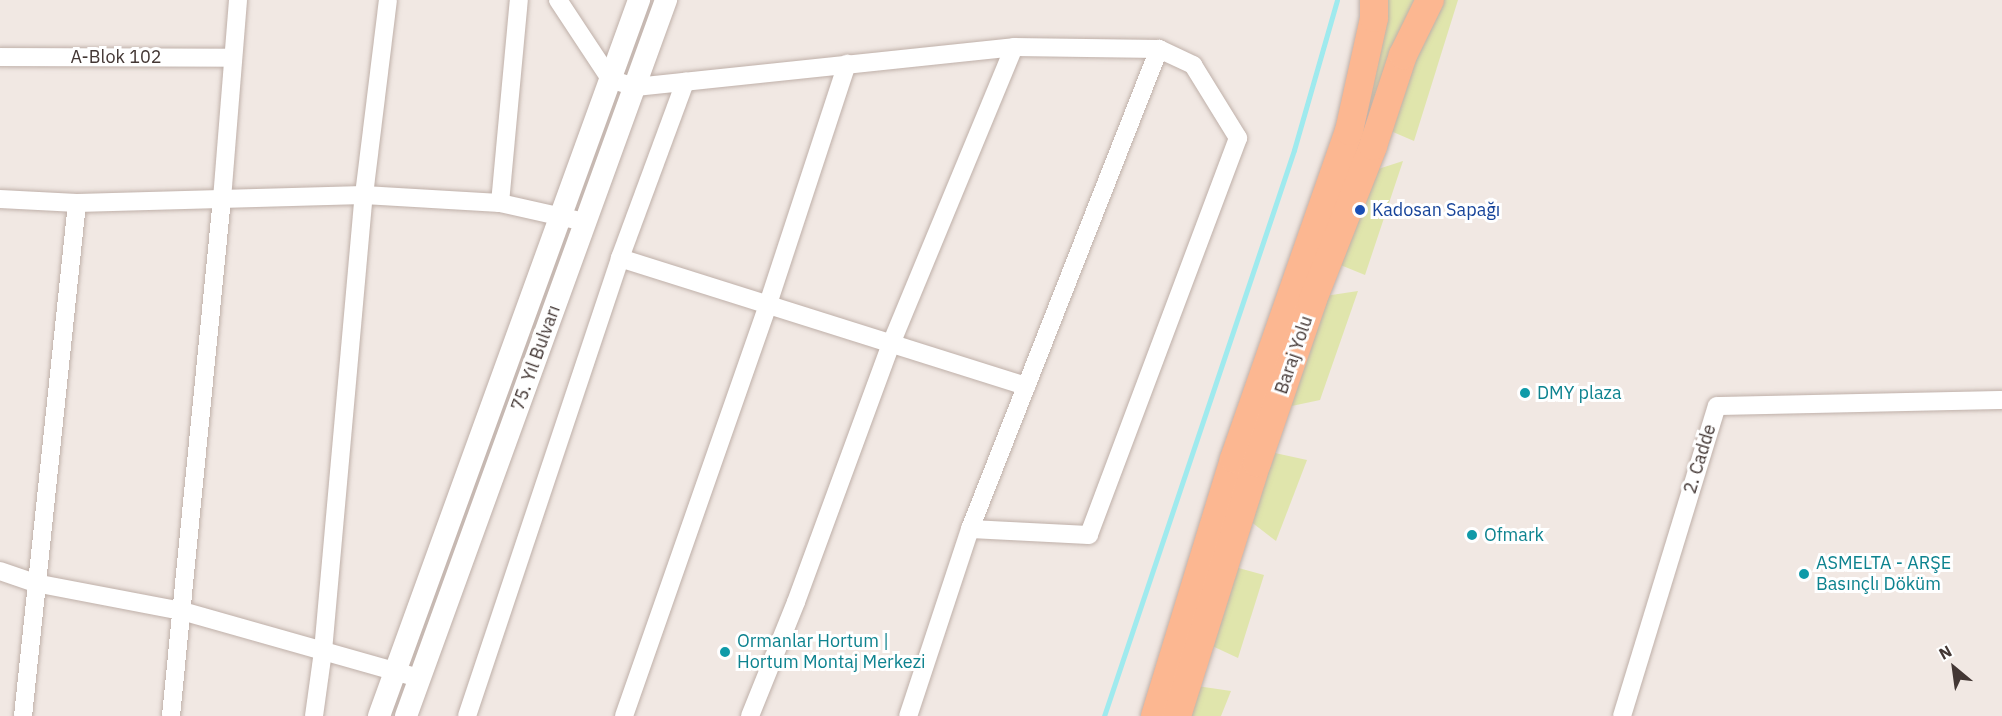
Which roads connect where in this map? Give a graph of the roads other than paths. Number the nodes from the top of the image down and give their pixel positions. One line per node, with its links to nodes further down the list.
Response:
1 (238, 0): 12 (street)
2 (387, 0): 17 (street)
3 (519, 0): 20 (street)
4 (558, 0): 14 (street)
5 (639, 0): 14 (street, 75. Yıl Bulvarı)
6 (666, 0): 16 (street, 75. Yıl Bulvarı)
7 (1430, 0): 46 (main road, Baraj Yolu)
8 (1372, 6): 45 (main road, Baraj Yolu)
9 (1014, 46): 10 (street); 13 (street); 26 (street)
10 (1159, 49): 27 (street); 29 (street)
11 (0, 57): 12 (street, A-Blok 102)
12 (232, 58): 19 (street)
13 (847, 64): 15 (street); 25 (street)
14 (610, 79): 16 (street); 22 (street, 75. Yıl Bulvarı)
15 (685, 82): 16 (street); 24 (street)
16 (635, 87): 23 (street, 75. Yıl Bulvarı)
17 (364, 195): 19 (street); 20 (street); 33 (street)
18 (0, 199): 21 (street)
19 (222, 199): 21 (street); 32 (street)
20 (500, 203): 22 (street)
21 (77, 204): 31 (street)
22 (561, 215): 23 (street); 34 (street, 75. Yıl Bulvarı)
23 (585, 222): 35 (street, 75. Yıl Bulvarı)
24 (620, 258): 25 (street); 41 (street)
25 (768, 304): 26 (street); 42 (street)
26 (891, 344): 27 (street); 43 (street)
27 (1026, 386): 29 (street)
28 (2002, 400): 47 (street, 2. Cadde)
29 (970, 529): 44 (street)
30 (0, 571): 31 (street)
31 (35, 583): 32 (street); 36 (street)
32 (182, 611): 33 (street); 37 (street)
33 (323, 651): 34 (street); 38 (street)
34 (396, 671): 35 (street); 39 (street, 75. Yıl Bulvarı)
35 (419, 678): 40 (street, 75. Yıl Bulvarı)
36 (23, 716)
37 (171, 716)
38 (314, 716)
39 (380, 716)
40 (406, 716)
41 (467, 716)
42 (624, 716)
43 (750, 716)
44 (908, 716)
45 (1155, 716)
46 (1177, 716)
47 (1622, 716)

